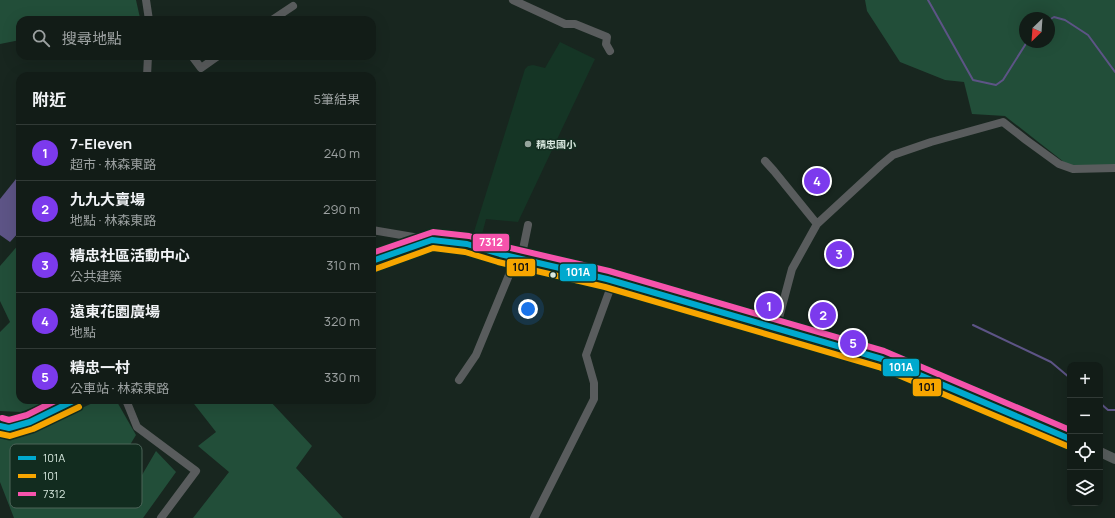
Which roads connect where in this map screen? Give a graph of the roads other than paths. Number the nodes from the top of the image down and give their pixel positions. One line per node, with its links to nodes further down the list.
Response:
1 (146, 0): 4 (street)
2 (513, 0): 6 (street)
3 (293, 6): 5 (street)
4 (148, 16)
5 (278, 16)
6 (610, 51)
7 (148, 60): 10 (street)
8 (195, 60): 9 (street)
9 (212, 60)
10 (147, 72)
11 (765, 161): 14 (street)
12 (1112, 168): 13 (street); 14 (street)
13 (1115, 176)
14 (817, 224): 21 (street)
15 (528, 225): 18 (street)
16 (376, 231): 17 (street)
17 (432, 240): 18 (main road); 19 (main road)
18 (519, 258): 20 (main road); 22 (street)
19 (376, 260)
20 (613, 281): 21 (main road); 30 (street)
21 (776, 329): 26 (main road)
22 (459, 380)
23 (67, 404): 25 (main road)
24 (128, 404): 29 (street)
25 (0, 426)
26 (1067, 438)
27 (1103, 453): 28 (main road)
28 (1115, 459)
29 (161, 518)
30 (534, 518)

